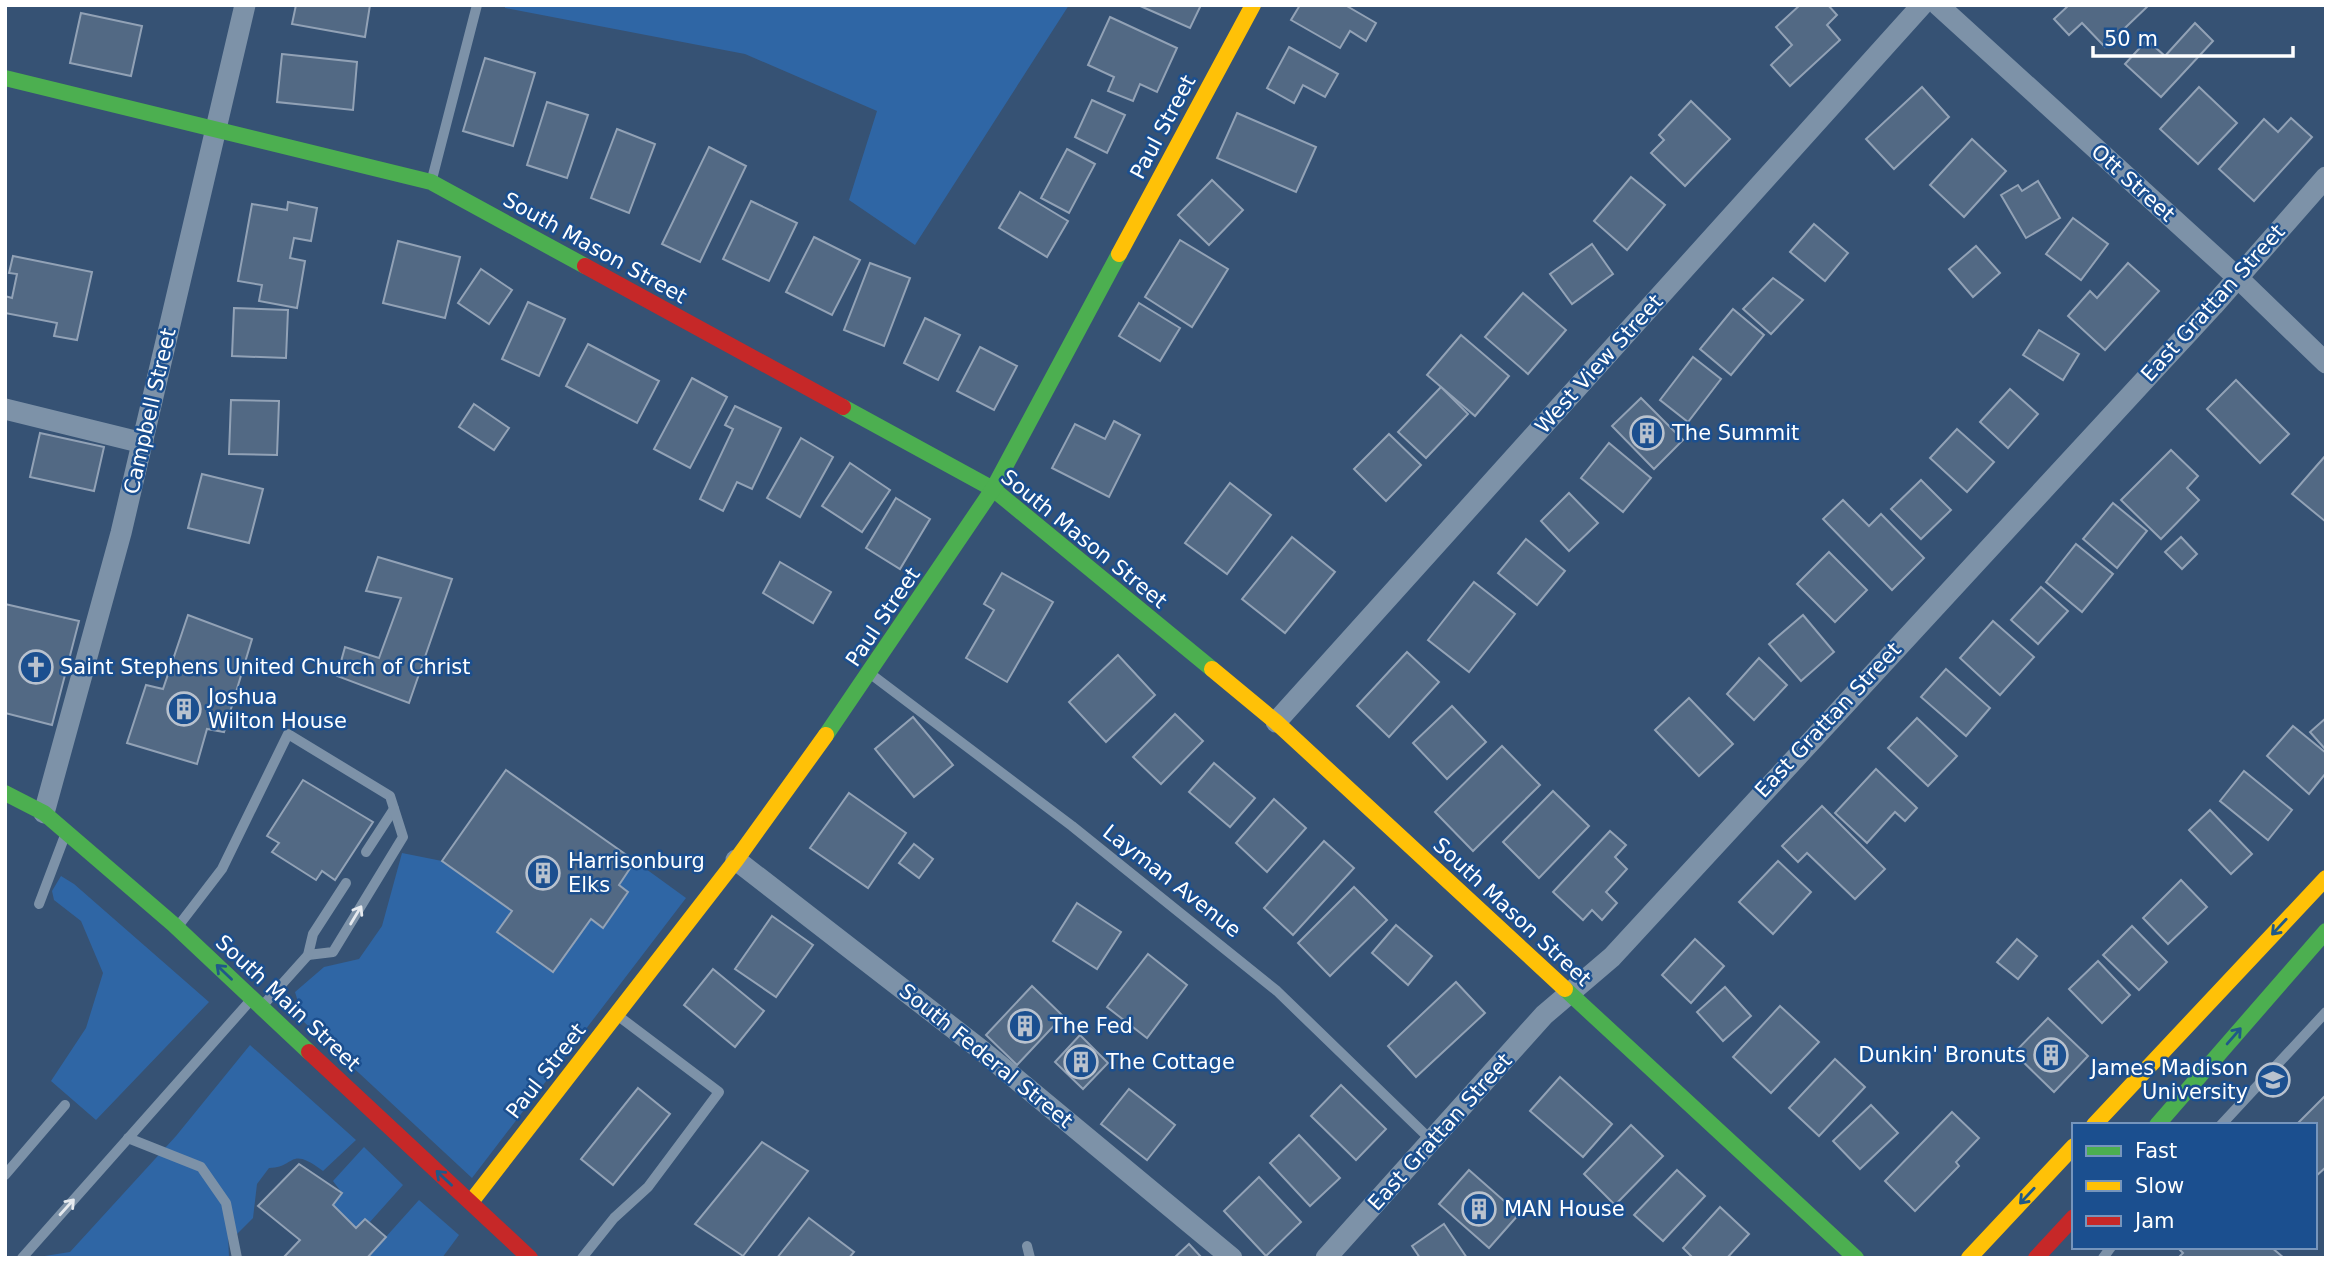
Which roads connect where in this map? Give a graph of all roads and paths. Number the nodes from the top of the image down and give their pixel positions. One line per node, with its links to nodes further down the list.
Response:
1 (244, 5): 7 (street, Campbell Street)
2 (477, 5): 9 (lane)
3 (1253, 5): 14 (main road, Paul Street)
4 (1922, 5): 16 (street, West View Street)
5 (1938, 5): 10 (street, Ott Street)
6 (5, 78): 7 (main road, South Mason Street)
7 (218, 128): 9 (main road, South Mason Street); 13 (street, Campbell Street)
8 (2326, 177): 10 (street, East Grattan Street)
9 (431, 182): 14 (main road, South Mason Street)
10 (2238, 278): 11 (street, Ott Street); 29 (street, East Grattan Street)
11 (2326, 363)
12 (5, 409): 13 (street)
13 (143, 443): 19 (street, Campbell Street)
14 (993, 489): 15 (main road, Paul Street); 16 (main road, South Mason Street)
15 (870, 674): 22 (main road, Paul Street); 38 (lane, Layman Avenue)
16 (1276, 722): 29 (main road, South Mason Street)
17 (5, 793): 19 (main road, South Main Street)
18 (394, 809): 21 (lane); 26 (lane); 28 (lane, one-way to 18)
19 (44, 813): 20 (main road, South Main Street)
20 (66, 832): 25 (lane); 26 (main road, South Main Street)
21 (366, 852)
22 (736, 860): 32 (main road, Paul Street); 47 (street, South Federal Street)
23 (2326, 878): 34 (main road, one-way to 34)
24 (346, 883): 28 (lane)
25 (38, 904)
26 (177, 928): 30 (main road, South Main Street, one-way to 26)
27 (2326, 932): 35 (main road, one-way to 27)
28 (309, 955): 30 (lane)
29 (1570, 993): 38 (street, East Grattan Street); 49 (main road, South Mason Street)
30 (257, 1003): 37 (lane); 41 (main road, South Main Street, one-way to 30)
31 (2326, 1012): 36 (lane)
32 (616, 1015): 41 (main road, Paul Street); 46 (lane)
33 (65, 1105): 40 (lane)
34 (2096, 1123)
35 (2159, 1123)
36 (2223, 1123)
37 (128, 1138): 43 (lane, one-way to 37); 44 (lane)
38 (1432, 1141): 48 (street, East Grattan Street)
39 (2072, 1148): 50 (main road, one-way to 50)
40 (5, 1175)
41 (471, 1202): 45 (main road, South Main Street)
42 (2072, 1219): 51 (main road)
43 (22, 1258)
44 (237, 1258)
45 (530, 1258)
46 (582, 1258)
47 (1231, 1258)
48 (1326, 1258)
49 (1856, 1258)
50 (1969, 1258)
51 (2036, 1258)

